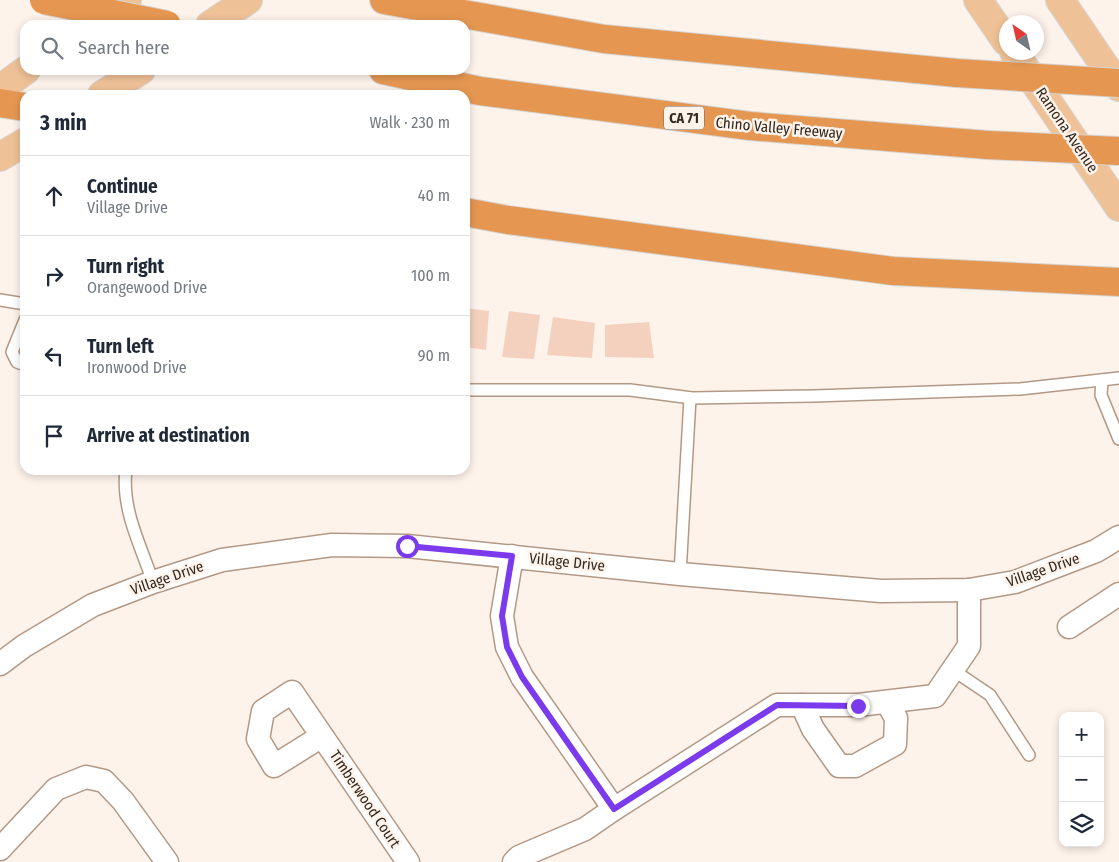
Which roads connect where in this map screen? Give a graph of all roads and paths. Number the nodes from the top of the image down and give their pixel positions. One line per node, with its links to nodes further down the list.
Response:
1 (44, 0): 8 (highway, bridge)
2 (127, 0): 7 (main road)
3 (248, 0): 9 (main road)
4 (384, 0): 15 (highway, bridge)
5 (978, 0): 10 (main road)
6 (1060, 0): 16 (main road)
7 (98, 20)
8 (142, 20)
9 (218, 20)
10 (999, 31)
11 (1019, 60): 24 (main road, Ramona Avenue)
12 (20, 74): 17 (main road)
13 (133, 75): 18 (main road)
14 (406, 75): 22 (highway, Chino Valley Freeway / CA 71, bridge)
15 (1119, 83)
16 (1119, 87)
17 (0, 88)
18 (110, 90)
19 (0, 103): 20 (highway)
20 (20, 106)
21 (20, 145): 23 (main road)
22 (1119, 151)
23 (0, 157)
24 (1119, 207)
25 (470, 213): 26 (highway)
26 (1119, 282)
27 (0, 300): 28 (lane)
28 (20, 303)
29 (20, 332): 30 (lane)
30 (20, 363)
31 (1119, 378): 32 (lane)
32 (1102, 380): 34 (lane); 35 (lane)
33 (470, 390): 34 (lane)
34 (690, 398): 39 (lane)
35 (1119, 439)
36 (126, 475): 40 (lane)
37 (1119, 537): 41 (street, Village Drive)
38 (512, 556): 39 (street, Village Drive); 40 (street, Village Drive); 50 (street)
39 (680, 574): 41 (street, Village Drive)
40 (153, 582): 44 (street, Village Drive)
41 (969, 590): 45 (street)
42 (1119, 594): 43 (street)
43 (1069, 627)
44 (0, 664)
45 (953, 670): 46 (street); 49 (lane)
46 (887, 702): 47 (street); 47 (street)
47 (802, 705): 50 (street)
48 (322, 736): 53 (street, Timberwood Court)
49 (1029, 755)
50 (614, 809): 54 (street)
51 (0, 849): 52 (street)
52 (167, 862)
53 (408, 862)
54 (514, 862)

